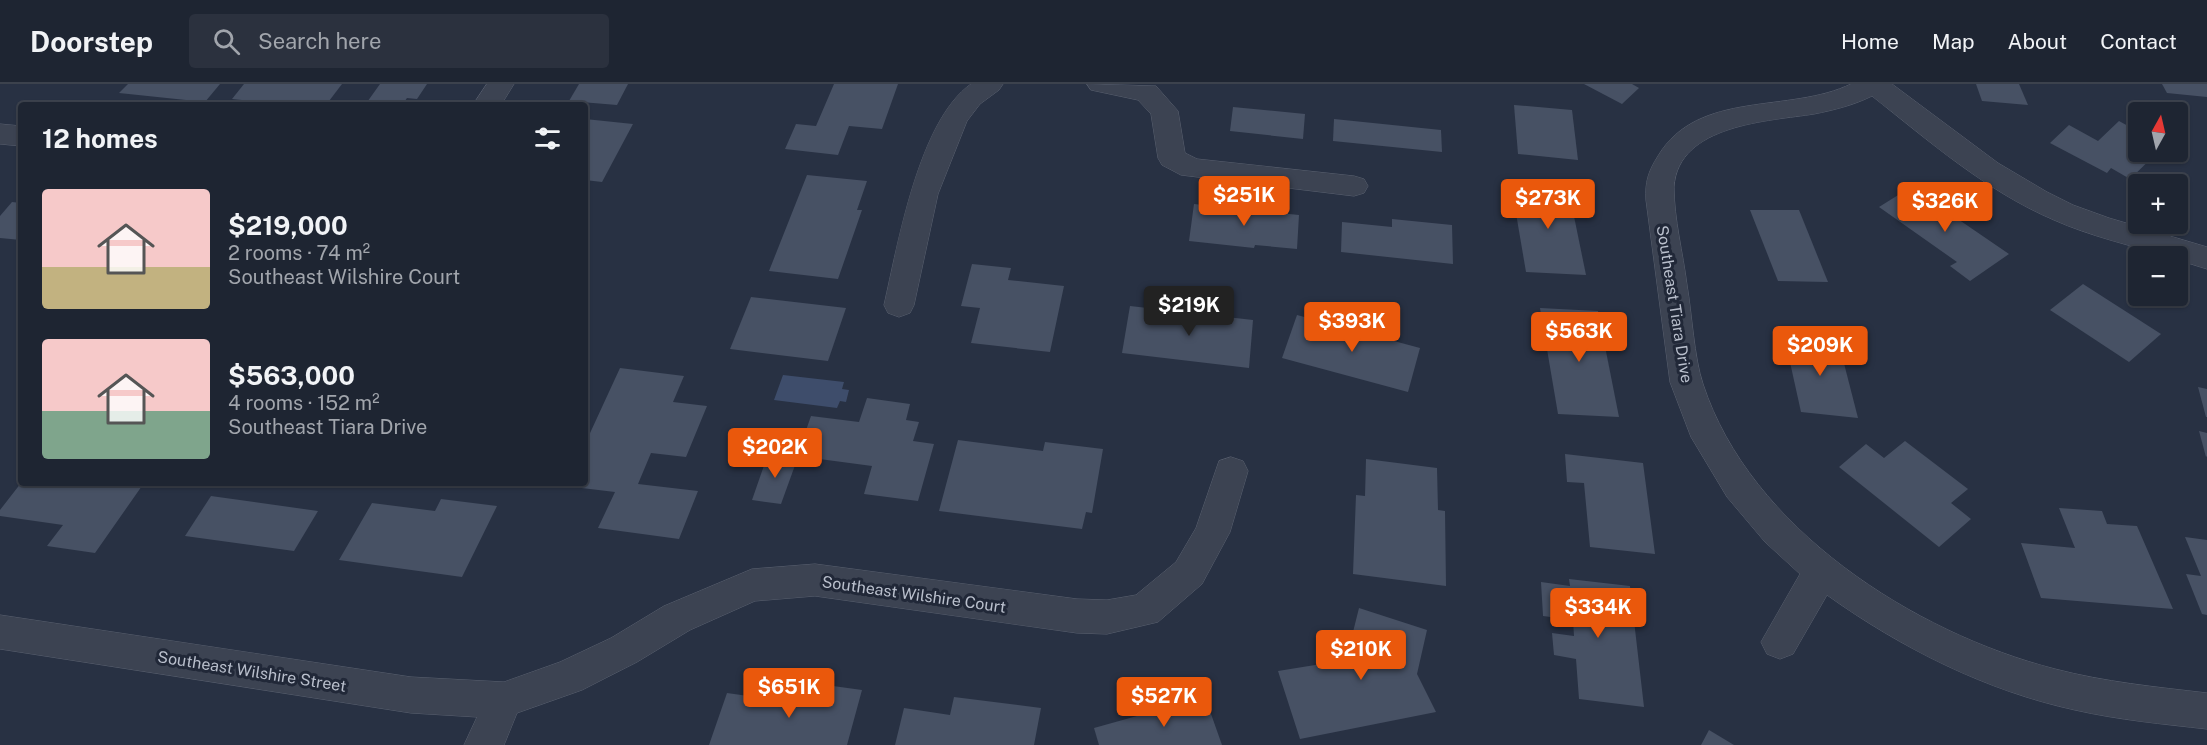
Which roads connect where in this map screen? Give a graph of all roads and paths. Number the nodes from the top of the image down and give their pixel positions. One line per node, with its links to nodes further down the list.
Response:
1 (501, 84): 5 (street)
2 (990, 84): 10 (street)
3 (1100, 84): 8 (street)
4 (1874, 84): 9 (street); 12 (street, Southeast Tiara Drive)
5 (490, 102)
6 (0, 134): 7 (street)
7 (18, 136)
8 (1354, 186)
9 (2207, 258)
10 (899, 305)
11 (1231, 471): 15 (street, Southeast Wilshire Court)
12 (1822, 571): 14 (street); 16 (street, Southeast Tiara Drive)
13 (0, 632): 15 (street, Southeast Wilshire Street)
14 (1780, 642)
15 (504, 700): 17 (street)
16 (2207, 711)
17 (484, 745)

